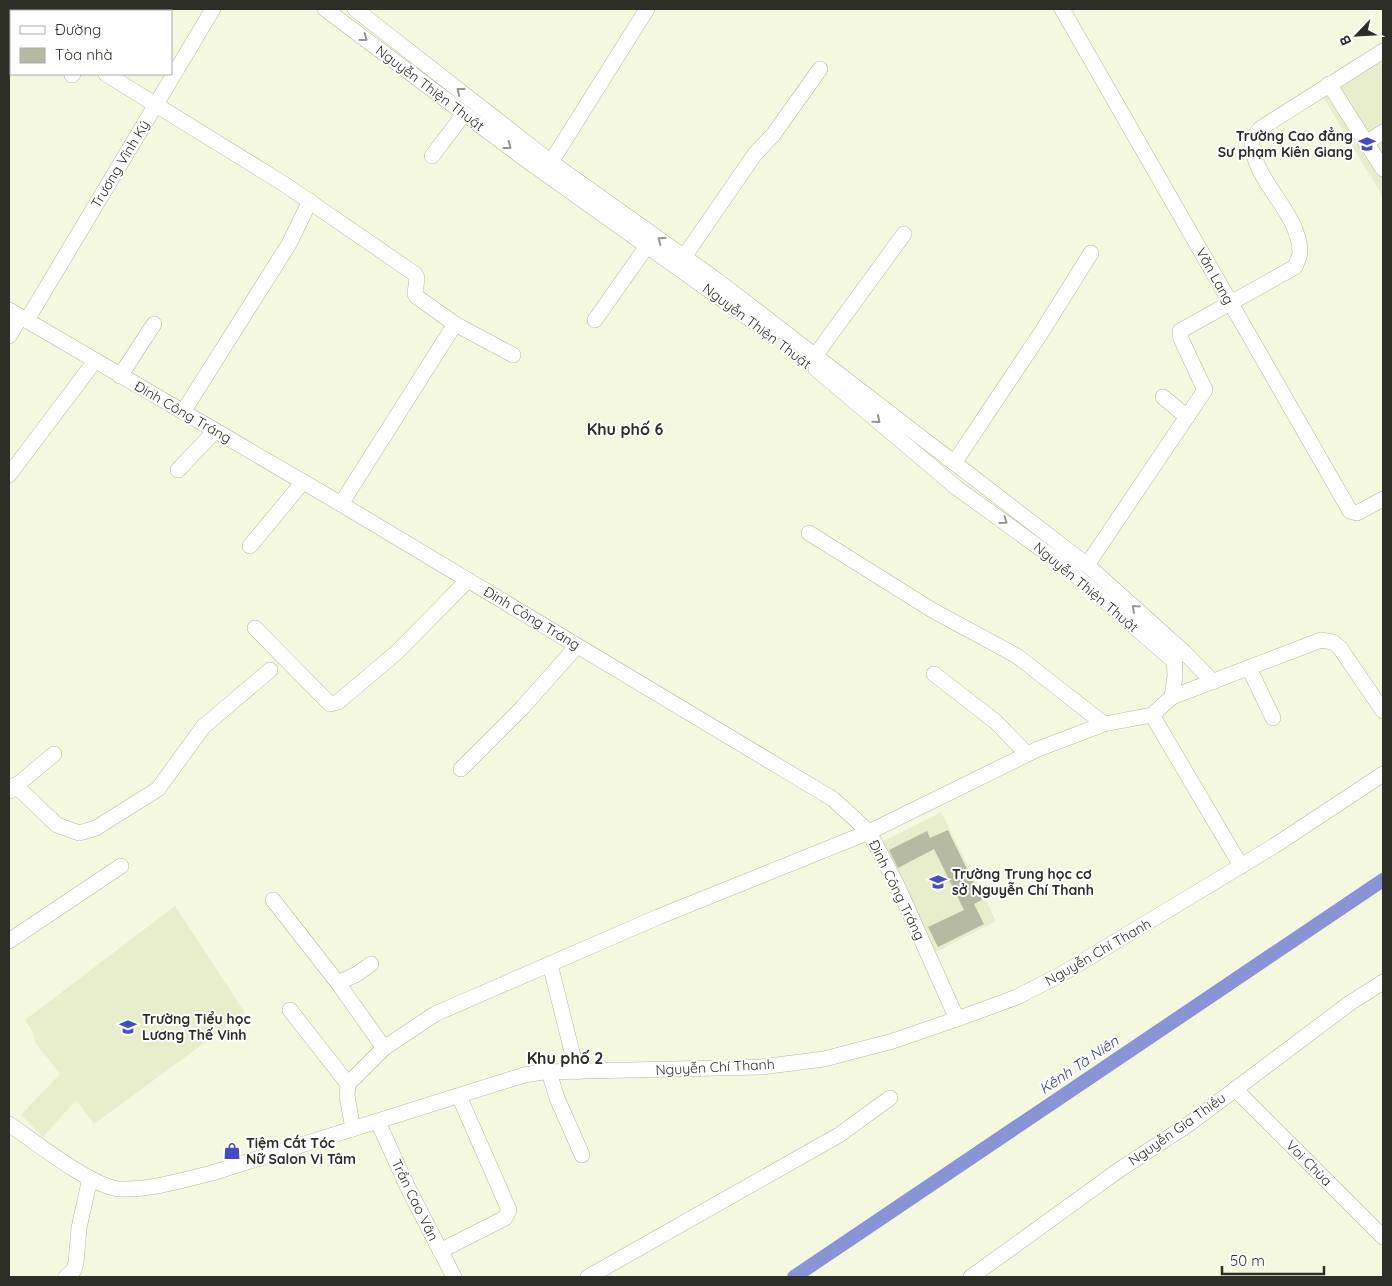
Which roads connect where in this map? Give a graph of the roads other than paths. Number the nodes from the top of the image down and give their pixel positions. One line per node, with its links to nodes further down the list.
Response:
1 (213, 9): 10 (street, Trương Vĩnh Ký)
2 (325, 9): 11 (street, Nguyễn Thiện Thuật, one-way to 11)
3 (355, 9): 15 (street, Nguyễn Thiện Thuật, one-way to 3)
4 (647, 9): 15 (street)
5 (1062, 9): 22 (street, Văn Lang)
6 (1383, 51): 9 (street)
7 (820, 68): 21 (street)
8 (108, 75): 10 (street)
9 (1329, 84): 13 (street); 22 (street)
10 (155, 105): 17 (street); 23 (street, Trương Vĩnh Ký)
11 (464, 114): 14 (street); 19 (street, Nguyễn Thiện Thuật, one-way to 19)
12 (1383, 132): 13 (street)
13 (1366, 142): 16 (street)
14 (432, 156)
15 (551, 162): 21 (street, Nguyễn Thiện Thuật, one-way to 15)
16 (1383, 169)
17 (310, 201): 26 (street); 34 (street)
18 (904, 234): 29 (street)
19 (647, 246): 21 (street, Nguyễn Thiện Thuật); 24 (street)
20 (1091, 253): 37 (street)
21 (681, 262): 29 (street, Nguyễn Thiện Thuật); 33 (street, Nguyễn Thiện Thuật)
22 (1229, 302): 35 (street); 41 (street, Văn Lang)
23 (19, 316): 27 (street, Trương Vĩnh Ký); 30 (street, Đinh Công Tráng)
24 (595, 320)
25 (154, 324): 31 (street)
26 (455, 324): 28 (street); 42 (street)
27 (9, 336)
28 (513, 355)
29 (815, 356): 33 (street, Nguyễn Thiện Thuật)
30 (94, 361): 31 (street, Đinh Công Tráng); 39 (street)
31 (120, 376): 34 (street, Đinh Công Tráng)
32 (1163, 397): 35 (street)
33 (864, 402): 37 (street, Nguyễn Thiện Thuật); 50 (street, Nguyễn Thiện Thuật, one-way to 50)
34 (183, 412): 36 (street, Đinh Công Tráng)
35 (1188, 417): 45 (street)
36 (215, 430): 38 (street); 40 (street, Đinh Công Tráng)
37 (954, 463): 45 (street, Nguyễn Thiện Thuật)
38 (178, 470)
39 (9, 475)
40 (304, 482): 42 (street, Đinh Công Tráng); 44 (street)
41 (1383, 500)
42 (342, 504): 46 (street, Đinh Công Tráng)
43 (808, 533): 59 (street)
44 (250, 546)
45 (1087, 565): 48 (street, Nguyễn Thiện Thuật, one-way to 45)
46 (468, 580): 47 (street); 49 (street, Đinh Công Tráng)
47 (255, 628)
48 (1171, 641): 50 (street); 54 (street, Nguyễn Thiện Thuật)
49 (577, 646): 62 (street); 65 (street, Đinh Công Tráng)
50 (1175, 662): 55 (street)
51 (1249, 668): 54 (street); 56 (street); 58 (street)
52 (270, 670): 64 (street)
53 (934, 674): 61 (street)
54 (1212, 682): 55 (street)
55 (1172, 697): 57 (street)
56 (1383, 711)
57 (1152, 715): 59 (street); 67 (street)
58 (1273, 718)
59 (1104, 724): 61 (street)
60 (54, 754): 64 (street)
61 (1027, 754): 65 (street)
62 (461, 770)
63 (1383, 774): 67 (street, Nguyễn Chí Thanh)
64 (12, 789)
65 (869, 832): 71 (street); 75 (street, Đinh Công Tráng)
66 (121, 866): 69 (street)
67 (1241, 866): 75 (street, Nguyễn Chí Thanh)
68 (273, 900): 73 (street)
69 (9, 941)
70 (371, 964): 73 (street)
71 (550, 964): 76 (street); 78 (street)
72 (1383, 982): 80 (street, Nguyễn Gia Thiều)
73 (338, 983): 76 (street)
74 (290, 1010): 79 (street)
75 (957, 1019): 78 (street, Nguyễn Chí Thanh)
76 (384, 1048): 79 (street)
77 (549, 1072): 78 (street, Nguyễn Chí Thanh); 81 (street, Nguyễn Chí Thanh); 86 (street)
78 (577, 1072)
79 (348, 1084): 85 (street)
80 (1235, 1089): 88 (street, Voi Chùa); 93 (street, Nguyễn Gia Thiều)
81 (459, 1096): 83 (street, Nguyễn Chí Thanh); 89 (street)
82 (890, 1098): 92 (street)
83 (378, 1122): 85 (street, Nguyễn Chí Thanh); 89 (street, Trần Cao Vân)
84 (9, 1124): 87 (street, Nguyễn Chí Thanh)
85 (353, 1129): 87 (street, Nguyễn Chí Thanh)
86 (582, 1155)
87 (90, 1178): 90 (street)
88 (1383, 1237)
89 (440, 1250): 91 (street, Trần Cao Vân)
90 (66, 1277)
91 (454, 1277)
92 (588, 1277)
93 (971, 1277)

